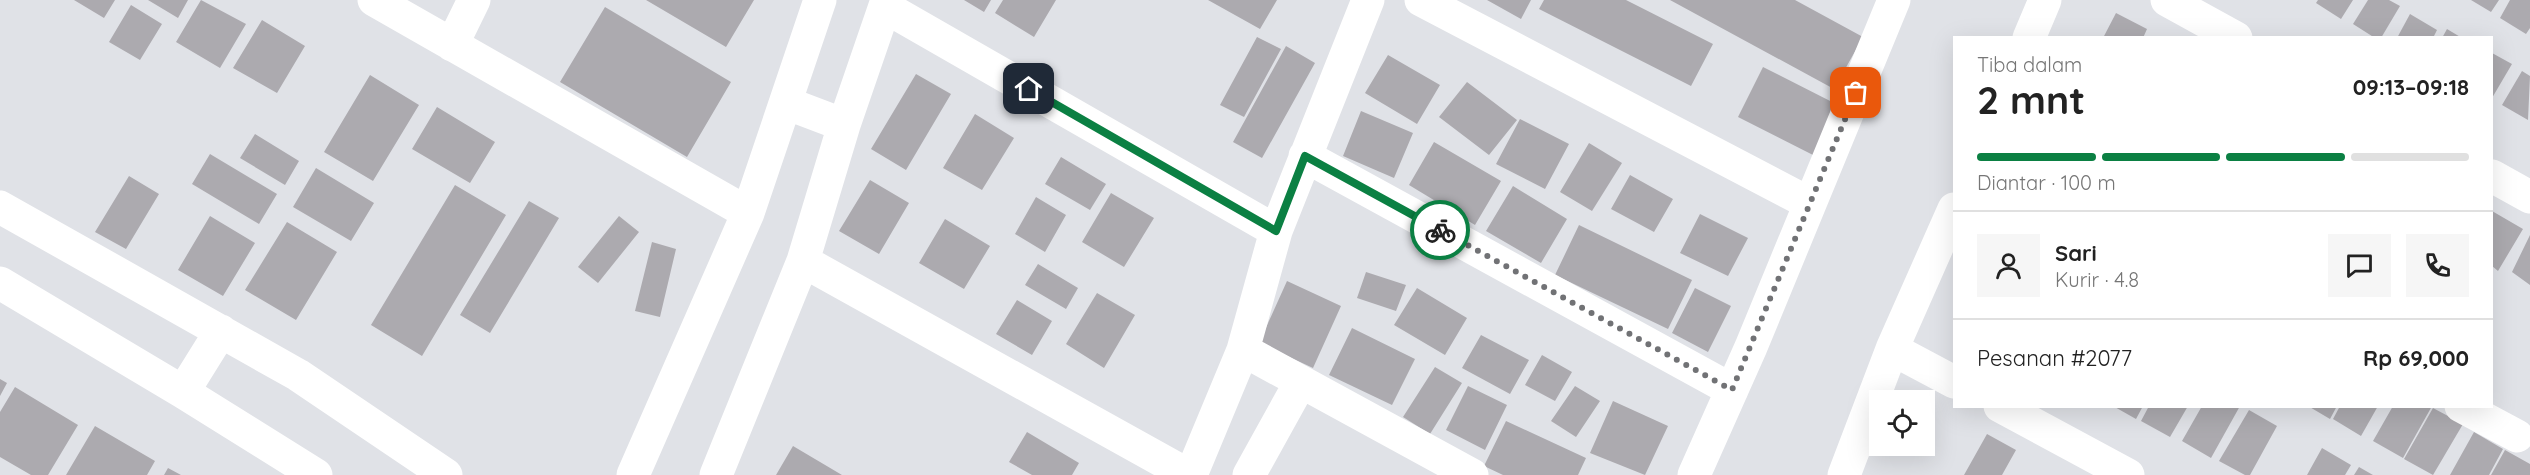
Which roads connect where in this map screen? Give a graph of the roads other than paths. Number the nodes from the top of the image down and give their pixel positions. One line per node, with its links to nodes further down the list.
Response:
1 (374, 0): 12 (street)
2 (474, 0): 12 (street)
3 (820, 0): 13 (street)
4 (1368, 0): 15 (street)
5 (1421, 0): 18 (street)
6 (2045, 0): 10 (street)
7 (2167, 0): 11 (street)
8 (1890, 2): 18 (street)
9 (886, 3): 14 (street); 22 (street)
10 (2030, 36)
11 (2232, 36)
12 (452, 45): 21 (street)
13 (786, 103): 14 (street); 21 (street)
14 (844, 125): 23 (street)
15 (1305, 156): 22 (street); 30 (street)
16 (2493, 177): 17 (street)
17 (2530, 197)
18 (1809, 203): 30 (street)
19 (0, 207): 25 (street)
20 (1953, 211): 26 (street)
21 (748, 213): 37 (street)
22 (1276, 231): 27 (street)
23 (803, 261): 38 (street); 39 (street)
24 (0, 284): 31 (street)
25 (221, 331): 31 (street); 36 (street)
26 (1892, 349): 28 (street); 43 (street)
27 (1243, 350): 29 (street); 39 (street)
28 (1953, 381)
29 (1300, 383): 40 (street); 41 (street)
30 (1732, 390): 42 (street)
31 (183, 392): 35 (street)
32 (2004, 408): 44 (street)
33 (2465, 408): 34 (street)
34 (2517, 436)
35 (316, 475)
36 (446, 475)
37 (633, 475)
38 (716, 475)
39 (1189, 475)
40 (1249, 475)
41 (1472, 475)
42 (1694, 475)
43 (1844, 475)
44 (2128, 475)

